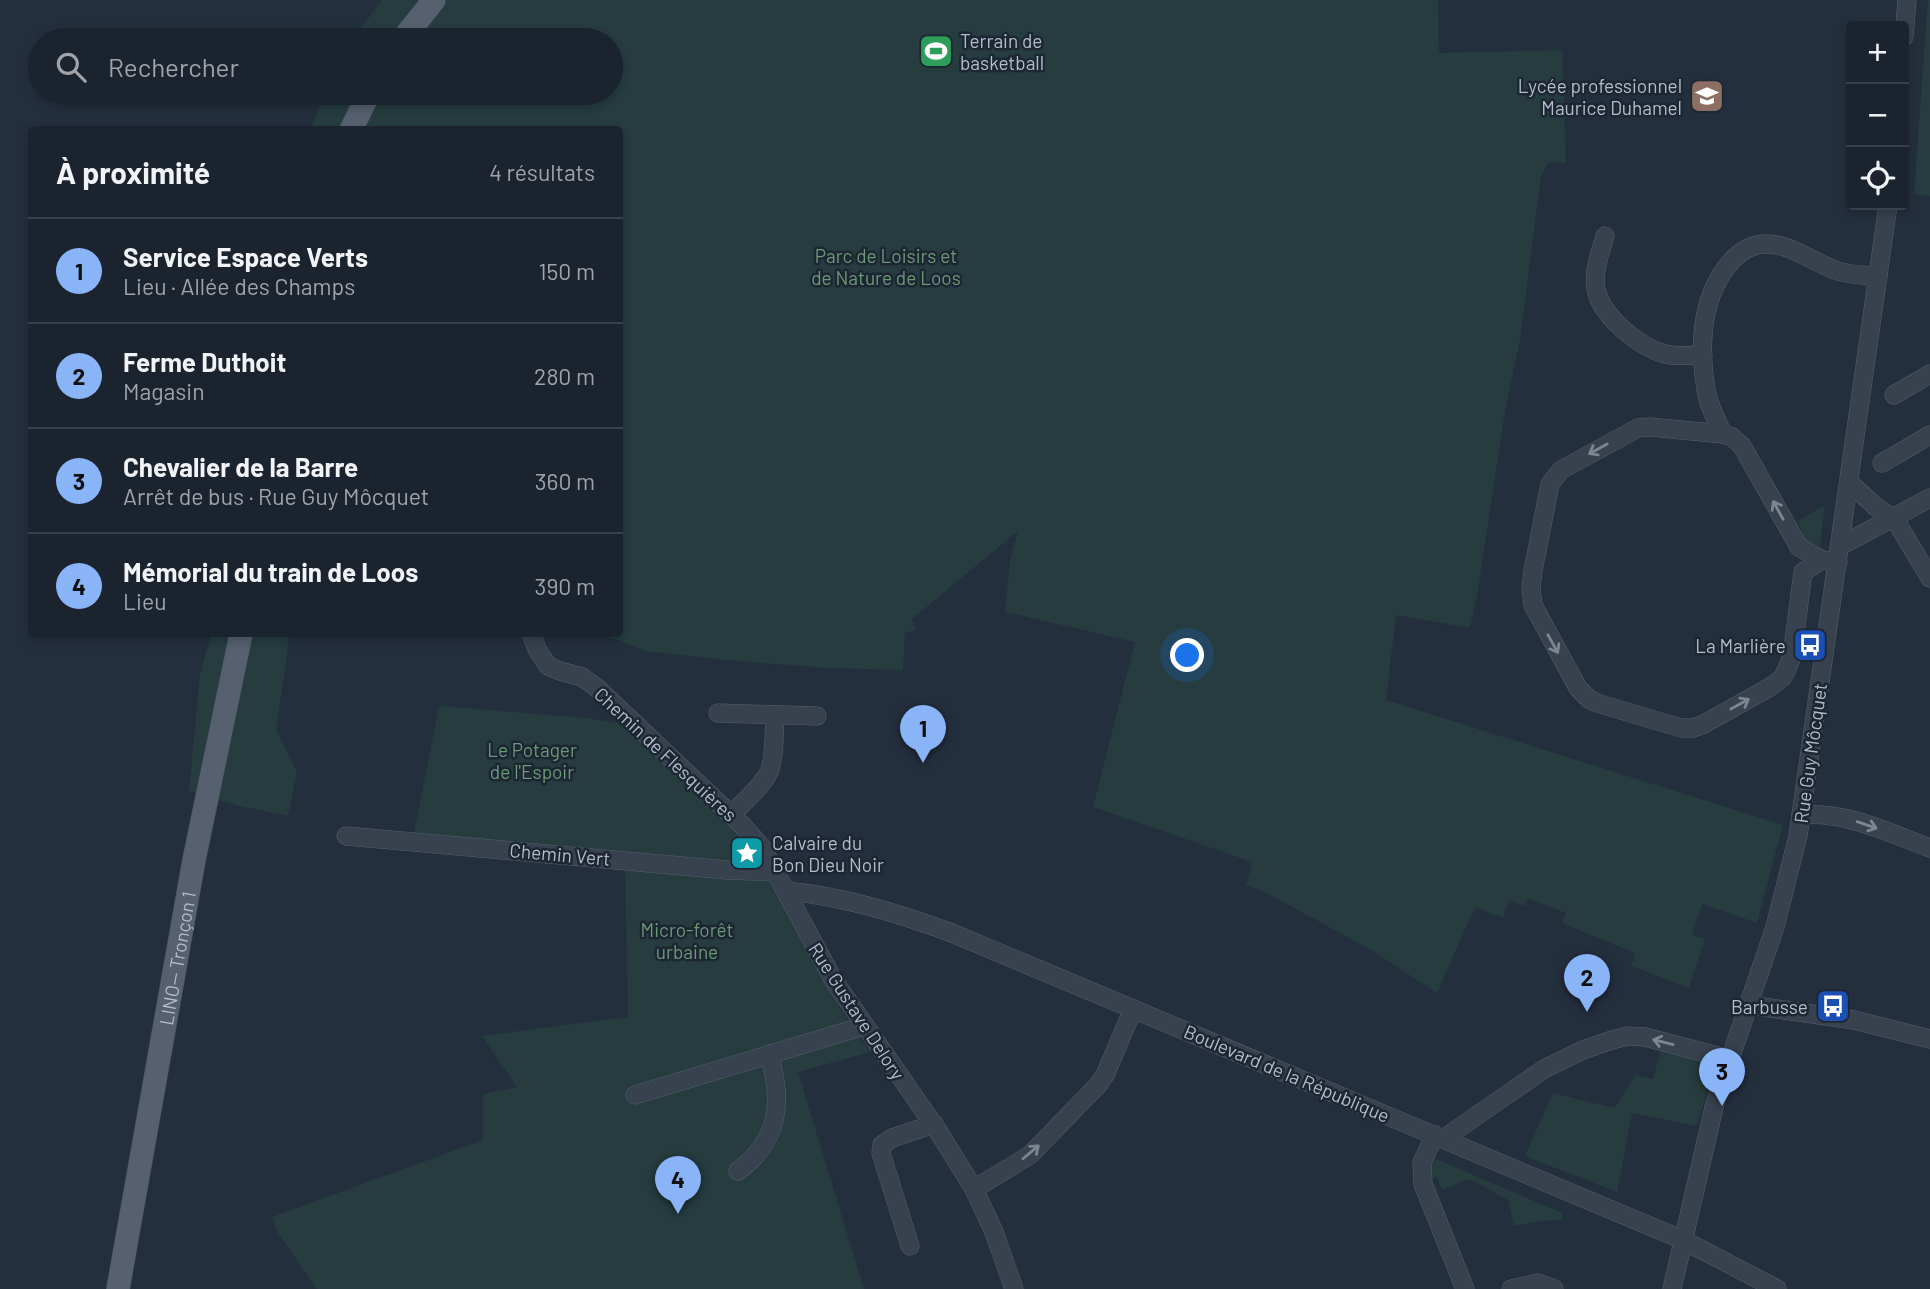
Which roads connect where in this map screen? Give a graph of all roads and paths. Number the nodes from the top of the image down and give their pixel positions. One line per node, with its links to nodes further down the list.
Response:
1 (434, 0): 4 (main road)
2 (1907, 0): 3 (street)
3 (1905, 21)
4 (412, 28)
5 (363, 105): 6 (main road)
6 (353, 126)
7 (1887, 210): 9 (street, Rue Guy Môcquet)
8 (1605, 236): 10 (street)
9 (1878, 277): 10 (street); 16 (street, Rue Guy Môcquet)
10 (1703, 355): 13 (street)
11 (1930, 374): 12 (street)
12 (1894, 395)
13 (1723, 434): 19 (street, one-way to 13); 19 (street, one-way to 19)
14 (1930, 435): 15 (street)
15 (1882, 463)
16 (1850, 483): 18 (street); 19 (street, Rue Guy Môcquet)
17 (1930, 498): 18 (street)
18 (1895, 517): 19 (street); 20 (street)
19 (1833, 556): 27 (street, Rue Guy Môcquet)
20 (1930, 578)
21 (240, 637): 45 (main road, LINO— Tronçon 1)
22 (532, 637): 26 (street, Chemin de Flesquières)
23 (718, 713): 24 (street)
24 (775, 715): 25 (street); 26 (street)
25 (817, 716)
26 (731, 815): 30 (street, Chemin de Flesquières)
27 (1801, 815): 29 (street, one-way to 29); 32 (street, Rue Guy Môcquet)
28 (346, 836): 30 (street, Chemin Vert)
29 (1930, 848)
30 (771, 864): 31 (street, Rue Gustave Delory)
31 (785, 891): 33 (street, Boulevard de la République); 34 (street, Rue Gustave Delory)
32 (1749, 1004): 35 (street); 37 (street, Rue Guy Môcquet)
33 (1133, 1009): 40 (street, Boulevard de la République); 42 (street, one-way to 33)
34 (864, 1026): 36 (street); 39 (street, Rue Gustave Delory)
35 (1930, 1040)
36 (769, 1055): 38 (street); 41 (street)
37 (1729, 1059): 40 (street, one-way to 40); 43 (street, Rue Guy Môcquet)
38 (635, 1095)
39 (934, 1124): 42 (street, Rue Gustave Delory); 44 (street)
40 (1439, 1137): 43 (street, Boulevard de la République); 47 (street)
41 (738, 1171)
42 (974, 1189): 46 (street, Rue Gustave Delory)
43 (1683, 1240): 50 (street, Rue Guy Môcquet); 51 (street, Boulevard de la République)
44 (910, 1246)
45 (118, 1287)
46 (1014, 1289)
47 (1465, 1289)
48 (1511, 1289): 49 (street)
49 (1554, 1289)
50 (1672, 1289)
51 (1777, 1289)

